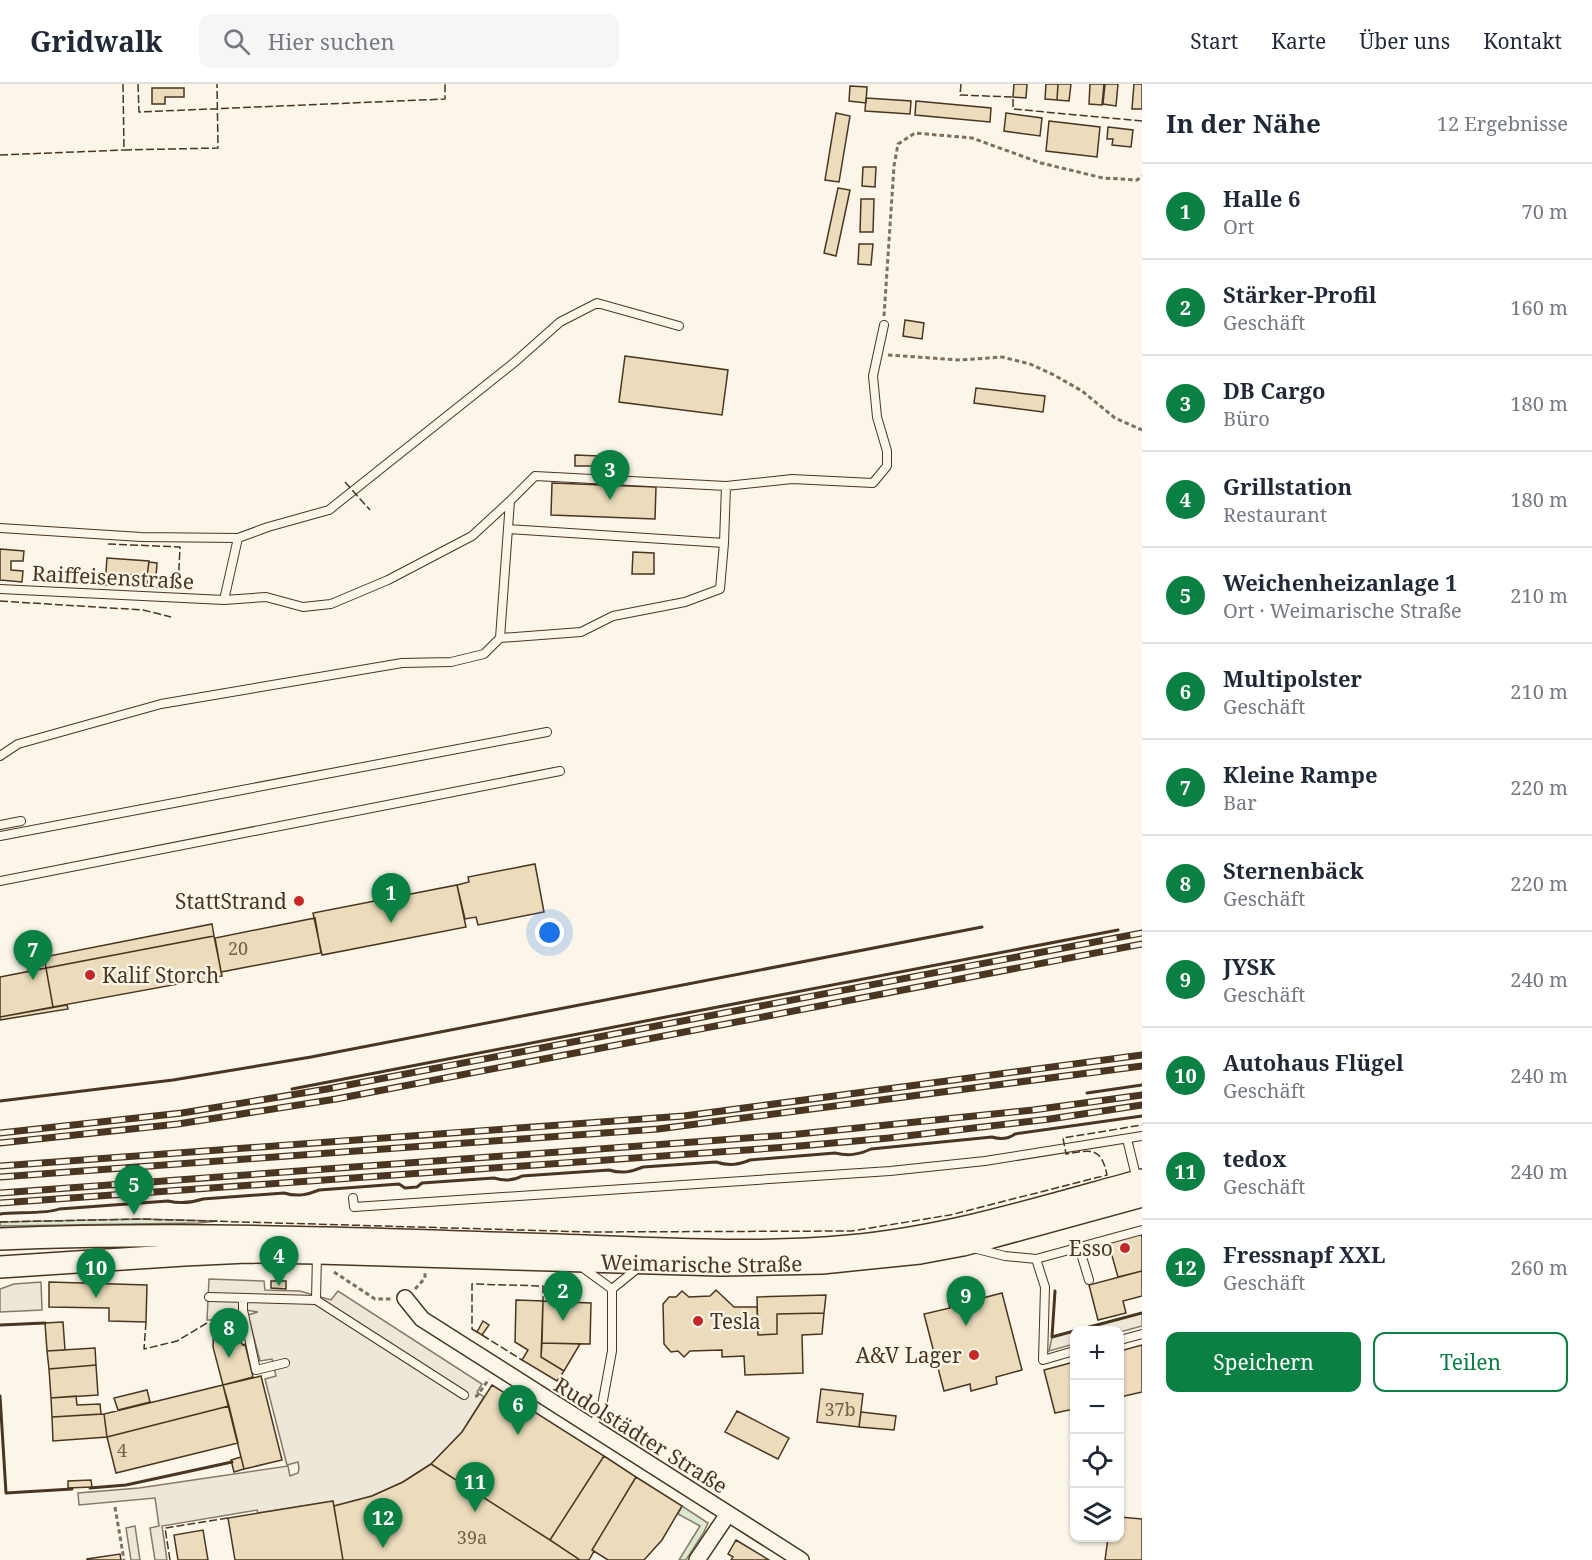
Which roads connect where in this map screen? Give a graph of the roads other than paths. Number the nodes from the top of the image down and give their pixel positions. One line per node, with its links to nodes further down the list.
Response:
1 (884, 325): 3 (lane, Raiffeisenstraße)
2 (679, 326): 7 (lane)
3 (726, 486): 4 (lane, Raiffeisenstraße); 8 (lane)
4 (510, 501): 6 (lane); 10 (lane, Raiffeisenstraße)
5 (0, 528): 7 (lane)
6 (508, 529): 8 (lane); 11 (lane)
7 (237, 538): 10 (lane)
8 (724, 543): 11 (lane)
9 (0, 589): 10 (lane, Raiffeisenstraße)
10 (224, 600)
11 (500, 638): 13 (lane)
12 (547, 732): 17 (lane)
13 (0, 756)
14 (560, 771): 18 (lane)
15 (21, 821): 16 (lane)
16 (0, 825)
17 (0, 836)
18 (0, 881)
19 (1142, 1136): 20 (lane)
20 (1127, 1139): 21 (lane); 22 (lane)
21 (1140, 1186): 24 (main road, Weimarische Straße); 25 (main road, Weimarische Straße)
22 (353, 1198)
23 (1142, 1230): 26 (lane)
24 (0, 1239)
25 (963, 1245): 28 (lane); 30 (main road, Weimarische Straße)
26 (1079, 1247): 28 (lane); 32 (lane)
27 (318, 1253): 29 (main road, Weimarische Straße); 31 (main road, Weimarische Straße); 37 (lane)
28 (1036, 1259): 40 (lane)
29 (575, 1262): 30 (main road, Weimarische Straße); 33 (lane)
30 (645, 1263): 33 (lane)
31 (0, 1267)
32 (1089, 1280)
33 (612, 1289): 43 (lane)
34 (209, 1298): 36 (lane)
35 (405, 1298): 43 (street, Rudolstädter Straße)
36 (243, 1299): 37 (lane); 41 (lane)
37 (316, 1300): 42 (lane)
38 (1142, 1334): 39 (lane)
39 (1124, 1339)
40 (1070, 1353)
41 (285, 1363)
42 (464, 1395)
43 (591, 1427): 44 (street, Rudolstädter Straße)
44 (728, 1514): 45 (street); 46 (street, Rudolstädter Straße)
45 (697, 1560)
46 (801, 1560)

